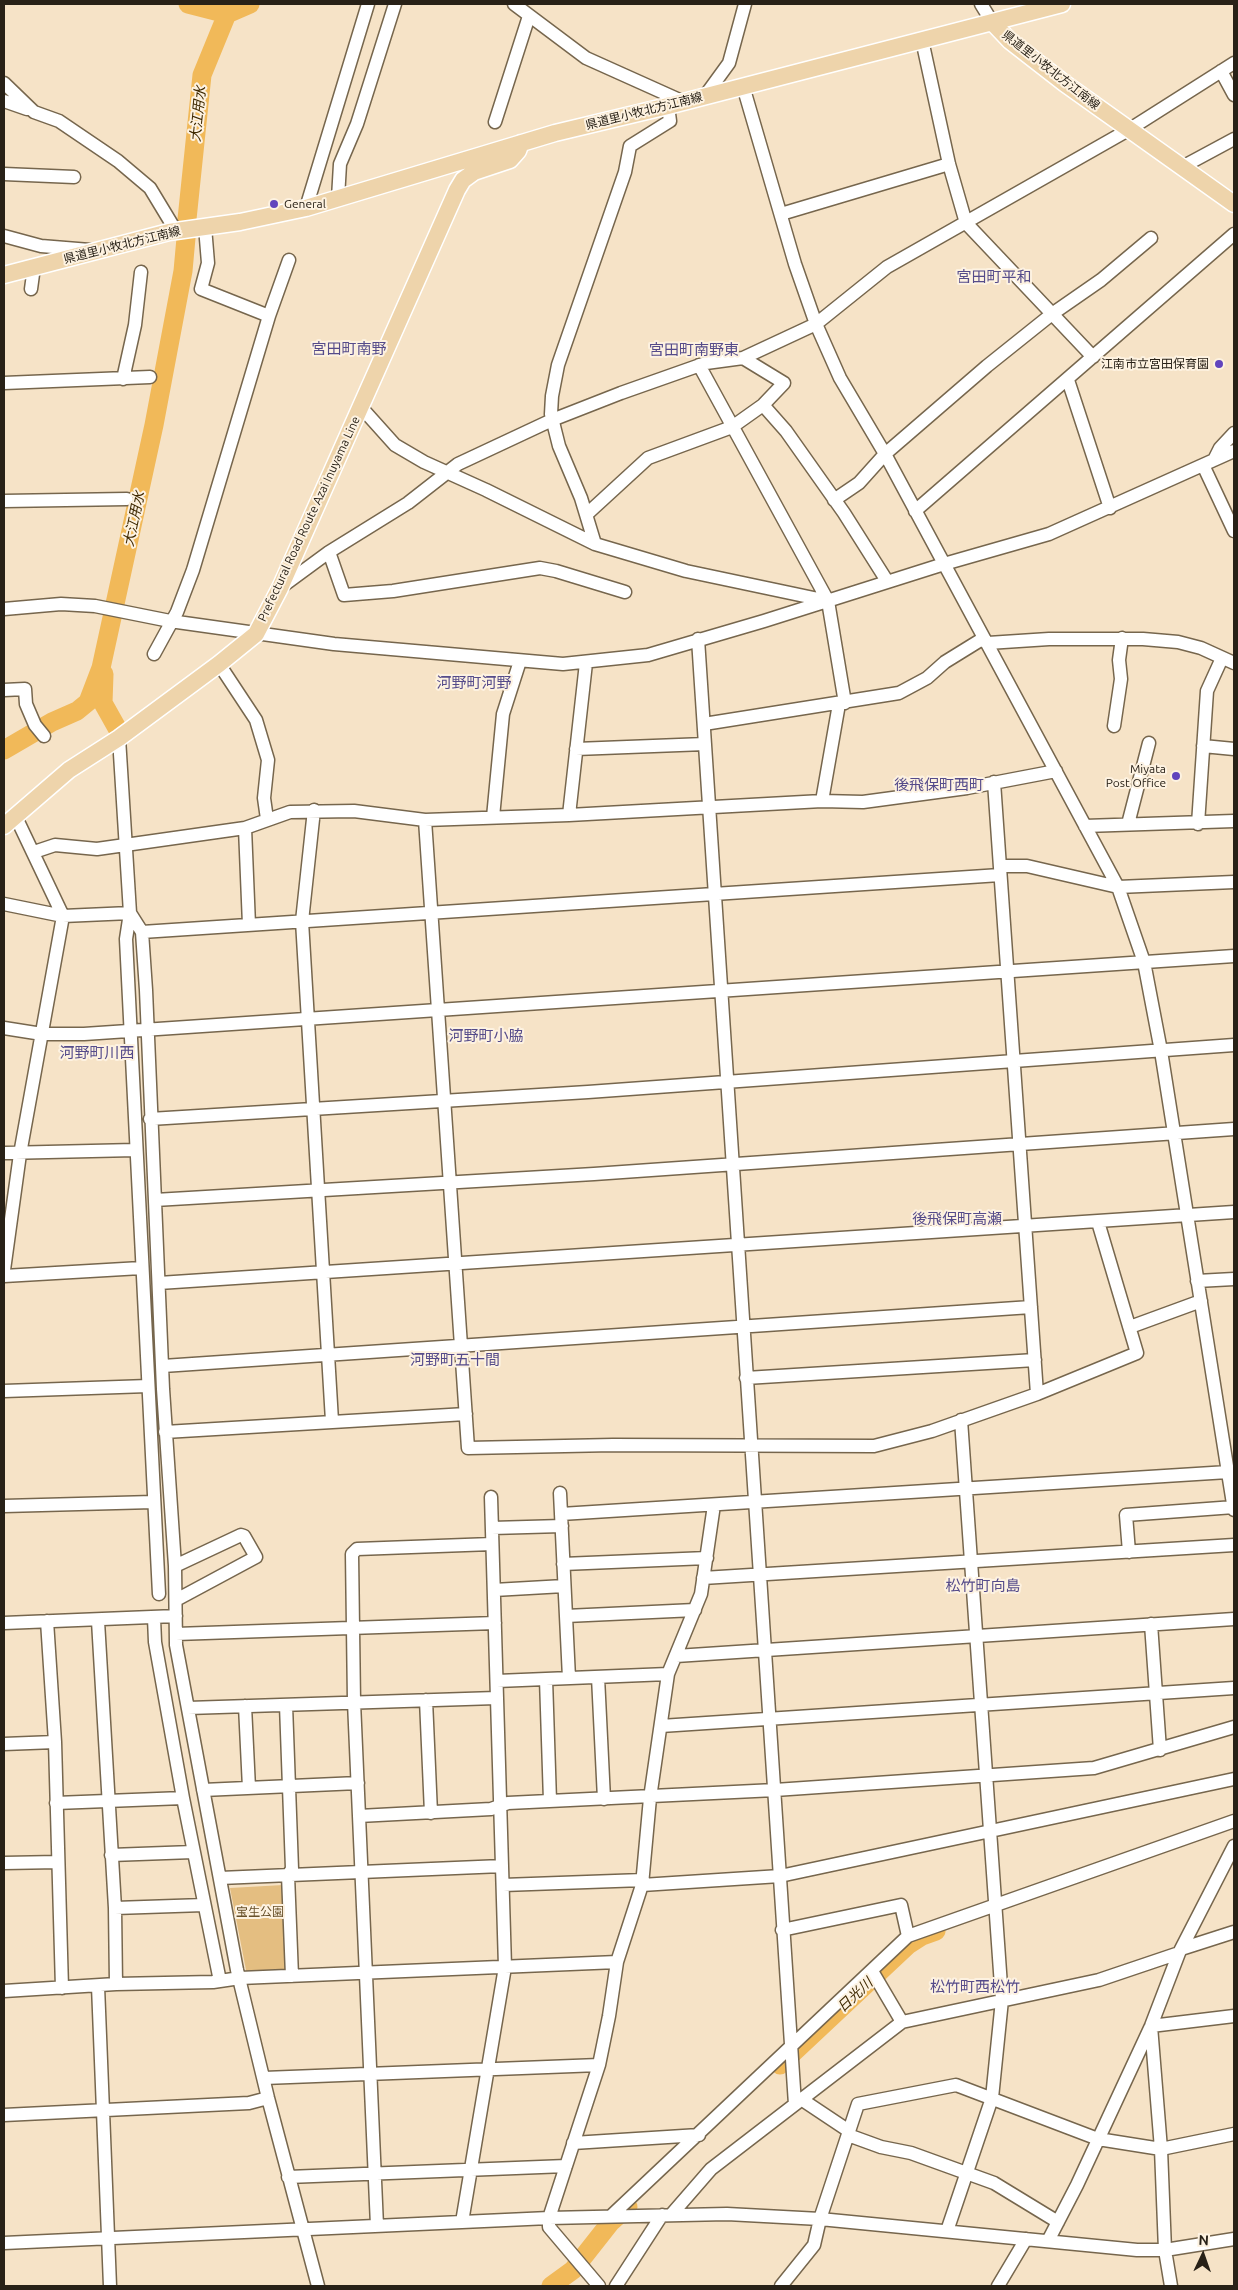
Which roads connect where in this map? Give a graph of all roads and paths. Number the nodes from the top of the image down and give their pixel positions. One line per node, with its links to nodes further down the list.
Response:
1 (368, 4): 30 (street)
2 (396, 4): 28 (street)
3 (514, 4): 7 (street)
4 (745, 4): 15 (street)
5 (981, 4): 8 (street)
6 (1062, 4): 8 (main road)
7 (529, 16): 17 (street); 20 (street)
8 (992, 22): 9 (main road, 県道里小牧北方江南線); 21 (main road, 県道里小牧北方江南線)
9 (922, 40): 13 (main road, 県道里小牧北方江南線); 24 (street)
10 (1234, 63): 11 (street)
11 (1221, 71): 14 (street); 21 (street)
12 (4, 83): 19 (street)
13 (743, 86): 15 (main road, 県道里小牧北方江南線); 31 (street)
14 (1234, 95)
15 (705, 96): 17 (main road, 県道里小牧北方江南線)
16 (4, 101): 19 (street)
17 (684, 102): 18 (main road, 県道里小牧北方江南線)
18 (668, 106): 23 (main road, 県道里小牧北方江南線); 56 (street)
19 (34, 112): 34 (street)
20 (495, 122)
21 (1130, 129): 25 (main road, 県道里小牧北方江南線); 32 (street)
22 (1234, 139): 25 (street)
23 (521, 143): 28 (main road, 県道里小牧北方江南線); 55 (main road, Prefectural Road Route Azai Inuyama Line)
24 (949, 164): 31 (street); 32 (street)
25 (1182, 167): 29 (main road, 県道里小牧北方江南線)
26 (4, 174): 27 (street)
27 (74, 177)
28 (338, 198): 30 (main road, 県道里小牧北方江南線)
29 (1234, 204)
30 (306, 208): 33 (main road, 県道里小牧北方江南線)
31 (781, 214): 46 (street)
32 (966, 223): 44 (street); 46 (street)
33 (205, 227): 34 (main road, 県道里小牧北方江南線); 45 (street)
34 (176, 231): 38 (main road, 県道里小牧北方江南線)
35 (1234, 234): 47 (street)
36 (4, 236): 38 (street)
37 (1151, 238): 44 (street)
38 (96, 251): 40 (main road, 県道里小牧北方江南線)
39 (289, 260): 45 (street)
40 (34, 267): 42 (main road, 県道里小牧北方江南線); 43 (street)
41 (141, 272): 51 (street)
42 (4, 275)
43 (31, 289)
44 (1052, 314): 47 (street); 60 (street)
45 (269, 316): 78 (street)
46 (816, 324): 48 (street); 60 (street)
47 (1093, 357): 52 (street)
48 (743, 358): 49 (street); 54 (street)
49 (699, 365): 56 (street); 57 (street)
50 (150, 377): 51 (street)
51 (123, 379): 53 (street)
52 (1068, 380): 66 (street); 67 (street)
53 (4, 383)
54 (763, 405): 57 (street); 64 (street)
55 (360, 406): 62 (street); 74 (main road, Prefectural Road Route Azai Inuyama Line)
56 (552, 420): 62 (street); 68 (street)
57 (732, 426): 68 (street); 76 (street)
58 (1234, 433): 61 (street)
59 (1234, 451): 61 (street)
60 (885, 454): 64 (street); 67 (street)
61 (1209, 463): 66 (street); 69 (street)
62 (446, 471): 70 (street); 71 (street)
63 (127, 499): 65 (street)
64 (834, 500): 73 (street)
65 (4, 501)
66 (1110, 508): 72 (street)
67 (915, 511): 72 (street)
68 (586, 514): 70 (street)
69 (1233, 524)
70 (596, 544): 76 (street)
71 (329, 552): 74 (street); 75 (street)
72 (944, 564): 73 (street); 82 (street)
73 (887, 581): 76 (street)
74 (280, 588): 79 (main road, Prefectural Road Route Azai Inuyama Line)
75 (625, 592)
76 (828, 601): 81 (street); 90 (street)
77 (4, 609): 78 (street)
78 (170, 622): 79 (street); 83 (street)
79 (256, 634): 85 (street); 88 (main road, Prefectural Road Route Azai Inuyama Line)
80 (1122, 638): 82 (street); 84 (street); 92 (street)
81 (698, 639): 86 (street); 91 (street)
82 (986, 642): 90 (street); 100 (street)
83 (154, 654)
84 (1222, 658): 87 (street); 97 (street)
85 (520, 660): 86 (street); 106 (street)
86 (586, 663): 99 (street)
87 (1234, 663)
88 (219, 664): 94 (main road, Prefectural Road Route Azai Inuyama Line); 107 (street)
89 (4, 690): 93 (street)
90 (842, 704): 91 (street); 102 (street)
91 (704, 724): 96 (street)
92 (1114, 726)
93 (40, 731)
94 (119, 738): 108 (main road, Prefectural Road Route Azai Inuyama Line); 115 (street)
95 (1149, 743): 111 (street)
96 (705, 744): 99 (street); 103 (street)
97 (1203, 746): 98 (street); 112 (street)
98 (1234, 749)
99 (576, 750): 105 (street)
100 (1056, 771): 101 (street); 113 (street)
101 (994, 782): 102 (street); 117 (street)
102 (822, 801): 103 (street)
103 (709, 806): 105 (street); 120 (street)
104 (314, 810): 107 (street); 109 (street); 125 (street)
105 (569, 815): 106 (street)
106 (493, 817): 109 (street)
107 (267, 819): 114 (street)
108 (10, 820): 116 (street)
109 (425, 820): 123 (street)
110 (1234, 821): 112 (street)
111 (1128, 824): 112 (street); 113 (street)
112 (1198, 824)
113 (1085, 826): 119 (street)
114 (245, 828): 115 (street); 126 (street)
115 (126, 844): 116 (street); 122 (street)
116 (34, 852): 124 (street)
117 (1000, 870): 119 (street); 120 (street); 130 (street)
118 (1234, 882): 119 (street)
119 (1118, 887): 129 (street)
120 (715, 894): 123 (street); 131 (street)
121 (4, 904): 124 (street)
122 (130, 913): 124 (street); 127 (street); 136 (street)
123 (431, 913): 125 (street); 132 (street)
124 (63, 916): 137 (street)
125 (302, 921): 126 (street); 133 (street)
126 (249, 925): 127 (street)
127 (142, 932): 135 (street)
128 (1234, 956): 129 (street)
129 (1144, 962): 130 (street); 139 (street)
130 (1007, 971): 131 (street); 140 (street)
131 (721, 991): 132 (street); 141 (street)
132 (438, 1010): 133 (street); 142 (street)
133 (308, 1019): 135 (street); 143 (street)
134 (4, 1028): 137 (street)
135 (147, 1030): 136 (street); 144 (street)
136 (130, 1031): 137 (street); 148 (street)
137 (42, 1034): 150 (street)
138 (1234, 1045): 139 (street)
139 (1161, 1051): 140 (street); 146 (street)
140 (1014, 1061): 141 (street); 147 (street)
141 (727, 1081): 142 (street); 151 (street)
142 (444, 1102): 143 (street); 152 (street)
143 (312, 1111): 144 (street); 153 (street)
144 (150, 1120): 154 (street)
145 (1234, 1129): 146 (street)
146 (1173, 1132): 147 (street); 156 (street)
147 (1019, 1143): 151 (street); 158 (street)
148 (135, 1150): 150 (street); 161 (street)
149 (4, 1153): 150 (street)
150 (20, 1154): 162 (street)
151 (732, 1164): 152 (street); 159 (street)
152 (450, 1182): 153 (street); 160 (street)
153 (316, 1192): 154 (street); 163 (street)
154 (155, 1200): 167 (street)
155 (1234, 1212): 156 (street)
156 (1188, 1216): 157 (street); 166 (street)
157 (1098, 1222): 158 (street); 171 (street)
158 (1025, 1227): 159 (street); 169 (street)
159 (738, 1246): 160 (street); 170 (street)
160 (456, 1265): 163 (street); 172 (street)
161 (141, 1268): 164 (street); 177 (street)
162 (4, 1270)
163 (322, 1273): 167 (street); 173 (street)
164 (4, 1276)
165 (1234, 1279): 166 (street)
166 (1197, 1281): 168 (street)
167 (159, 1283): 175 (street)
168 (1201, 1301): 171 (street); 185 (street)
169 (1031, 1307): 170 (street); 174 (street)
170 (743, 1326): 172 (street); 176 (street)
171 (1130, 1327): 179 (street)
172 (461, 1346): 173 (street); 180 (street)
173 (327, 1355): 175 (street); 182 (street)
174 (1035, 1360): 176 (street); 179 (street)
175 (163, 1366): 183 (street)
176 (746, 1378): 184 (street)
177 (148, 1386): 178 (street); 189 (street)
178 (4, 1391)
179 (1037, 1394): 181 (street)
180 (466, 1414): 182 (street); 184 (street)
181 (962, 1420): 184 (street); 186 (street)
182 (332, 1421): 183 (street)
183 (165, 1432): 202 (street)
184 (751, 1445): 190 (street)
185 (1228, 1472): 186 (street); 193 (street)
186 (965, 1487): 190 (street); 200 (street)
187 (560, 1493): 194 (street)
188 (491, 1497): 195 (street)
189 (153, 1502): 192 (street); 207 (street)
190 (754, 1502): 191 (street); 203 (street)
191 (714, 1505): 194 (street); 199 (street)
192 (4, 1506)
193 (1234, 1509): 198 (street)
194 (561, 1520): 195 (street); 201 (street)
195 (492, 1528): 196 (street)
196 (492, 1544): 206 (street); 219 (street)
197 (1234, 1545): 198 (street)
198 (1129, 1552): 200 (street)
199 (707, 1558): 201 (street); 204 (street)
200 (972, 1562): 203 (street); 221 (street)
201 (563, 1564): 205 (street)
202 (175, 1566): 208 (street); 208 (street)
203 (759, 1576): 204 (street); 222 (street)
204 (703, 1578): 209 (street)
205 (564, 1586): 206 (street); 211 (street)
206 (494, 1590): 217 (street)
207 (158, 1594)
208 (176, 1600): 210 (street)
209 (695, 1610): 211 (street); 223 (street)
210 (176, 1616): 212 (street); 220 (street)
211 (566, 1616): 226 (street)
212 (154, 1618): 215 (street); 251 (street)
213 (1234, 1619): 218 (street)
214 (47, 1621): 215 (street); 216 (street); 241 (street)
215 (98, 1621): 254 (street)
216 (4, 1623)
217 (495, 1623): 219 (street); 228 (street)
218 (1151, 1624): 221 (street); 230 (street)
219 (354, 1627): 220 (street); 233 (street)
220 (176, 1634): 237 (street)
221 (976, 1636): 222 (street); 236 (street)
222 (765, 1650): 223 (street); 238 (street)
223 (676, 1656): 224 (street)
224 (668, 1674): 225 (street); 239 (street)
225 (598, 1677): 226 (street); 253 (street)
226 (569, 1678): 227 (street)
227 (546, 1679): 228 (street); 255 (street)
228 (497, 1681): 231 (street)
229 (1234, 1688): 230 (street)
230 (1156, 1693): 236 (street); 243 (street)
231 (496, 1698): 232 (street); 257 (street)
232 (426, 1700): 233 (street); 258 (street)
233 (354, 1702): 234 (street); 246 (street)
234 (286, 1705): 235 (street); 247 (street)
235 (246, 1706): 237 (street); 248 (street)
236 (981, 1706): 238 (street); 244 (street)
237 (188, 1708): 249 (street)
238 (770, 1720): 239 (street); 250 (street)
239 (661, 1726): 252 (street)
240 (1234, 1727): 243 (street)
241 (55, 1742): 242 (street); 256 (street)
242 (4, 1744)
243 (1160, 1750): 244 (street)
244 (984, 1776): 250 (street); 261 (street)
245 (1234, 1779): 261 (street)
246 (358, 1783): 247 (street); 259 (street)
247 (289, 1786): 248 (street); 269 (street)
248 (249, 1788): 249 (street)
249 (203, 1790): 271 (street)
250 (775, 1790): 252 (street); 270 (street)
251 (183, 1798): 254 (street); 263 (street)
252 (650, 1798): 253 (street); 272 (street)
253 (604, 1799): 255 (street)
254 (108, 1800): 256 (street); 264 (street)
255 (550, 1801): 257 (street)
256 (56, 1803): 265 (street)
257 (499, 1806): 258 (street); 267 (street)
258 (431, 1812): 259 (street)
259 (359, 1816): 268 (street)
260 (1234, 1821): 276 (street)
261 (989, 1832): 270 (street); 276 (street)
262 (1234, 1846): 280 (street)
263 (194, 1852): 264 (street); 274 (street)
264 (111, 1855): 275 (street)
265 (58, 1862): 266 (street); 290 (street)
266 (4, 1863)
267 (502, 1866): 268 (street); 273 (street)
268 (361, 1872): 269 (street); 283 (street)
269 (288, 1875): 271 (street); 285 (street)
270 (780, 1876): 272 (street); 277 (street)
271 (220, 1878): 286 (street)
272 (643, 1882): 273 (street); 281 (street)
273 (503, 1885): 282 (street)
274 (204, 1905): 275 (street); 287 (street)
275 (115, 1908): 288 (street)
276 (995, 1909): 279 (street); 292 (street)
277 (782, 1930): 279 (street); 296 (street)
278 (1234, 1932): 280 (street)
279 (908, 1936): 284 (street)
280 (1180, 1951): 292 (street); 295 (street)
281 (617, 1962): 282 (street); 297 (street)
282 (505, 1967): 283 (street); 298 (street)
283 (365, 1973): 285 (street); 299 (street)
284 (874, 1974): 294 (street); 296 (street)
285 (292, 1976): 286 (street)
286 (240, 1978): 287 (street); 300 (street)
287 (220, 1981): 288 (street)
288 (116, 1984): 289 (street)
289 (98, 1986): 290 (street); 304 (street)
290 (62, 1988): 291 (street)
291 (4, 1991)
292 (1002, 2000): 294 (street); 302 (street)
293 (1234, 2016): 295 (street)
294 (902, 2022): 303 (street)
295 (1150, 2026): 309 (street); 311 (street)
296 (790, 2053): 303 (street); 307 (street)
297 (599, 2065): 298 (street); 310 (street)
298 (488, 2069): 299 (street); 313 (street)
299 (370, 2074): 300 (street); 314 (street)
300 (264, 2078): 301 (street)
301 (268, 2098): 304 (street); 316 (street)
302 (992, 2098): 306 (street); 309 (street); 315 (street)
303 (798, 2102): 306 (street); 317 (street)
304 (102, 2110): 305 (street); 326 (street)
305 (4, 2115)
306 (848, 2133): 315 (street); 320 (street)
307 (699, 2134): 310 (street); 318 (street)
308 (1234, 2134): 311 (street)
309 (1098, 2139): 311 (street); 322 (street)
310 (573, 2144): 312 (street)
311 (1162, 2149): 331 (street)
312 (566, 2166): 313 (street); 319 (street)
313 (472, 2169): 314 (street); 321 (street)
314 (375, 2173): 316 (street); 323 (street)
315 (966, 2174): 322 (street); 325 (street)
316 (288, 2177): 324 (street)
317 (667, 2215): 318 (street); 320 (street); 335 (street)
318 (616, 2216): 319 (street)
319 (549, 2218): 321 (street); 334 (street)
320 (820, 2219): 325 (street); 336 (street)
321 (462, 2222): 323 (street)
322 (1058, 2222): 329 (street)
323 (377, 2226): 324 (street)
324 (304, 2229): 326 (street); 333 (street)
325 (947, 2231): 327 (street)
326 (108, 2237): 330 (street); 332 (street)
327 (1026, 2239): 329 (street); 337 (street)
328 (1234, 2239): 331 (street)
329 (1048, 2241): 331 (street)
330 (4, 2243)
331 (1165, 2250): 338 (street)
332 (110, 2286)
333 (318, 2286)
334 (599, 2286)
335 (616, 2286)
336 (781, 2286)
337 (998, 2286)
338 (1171, 2286)

